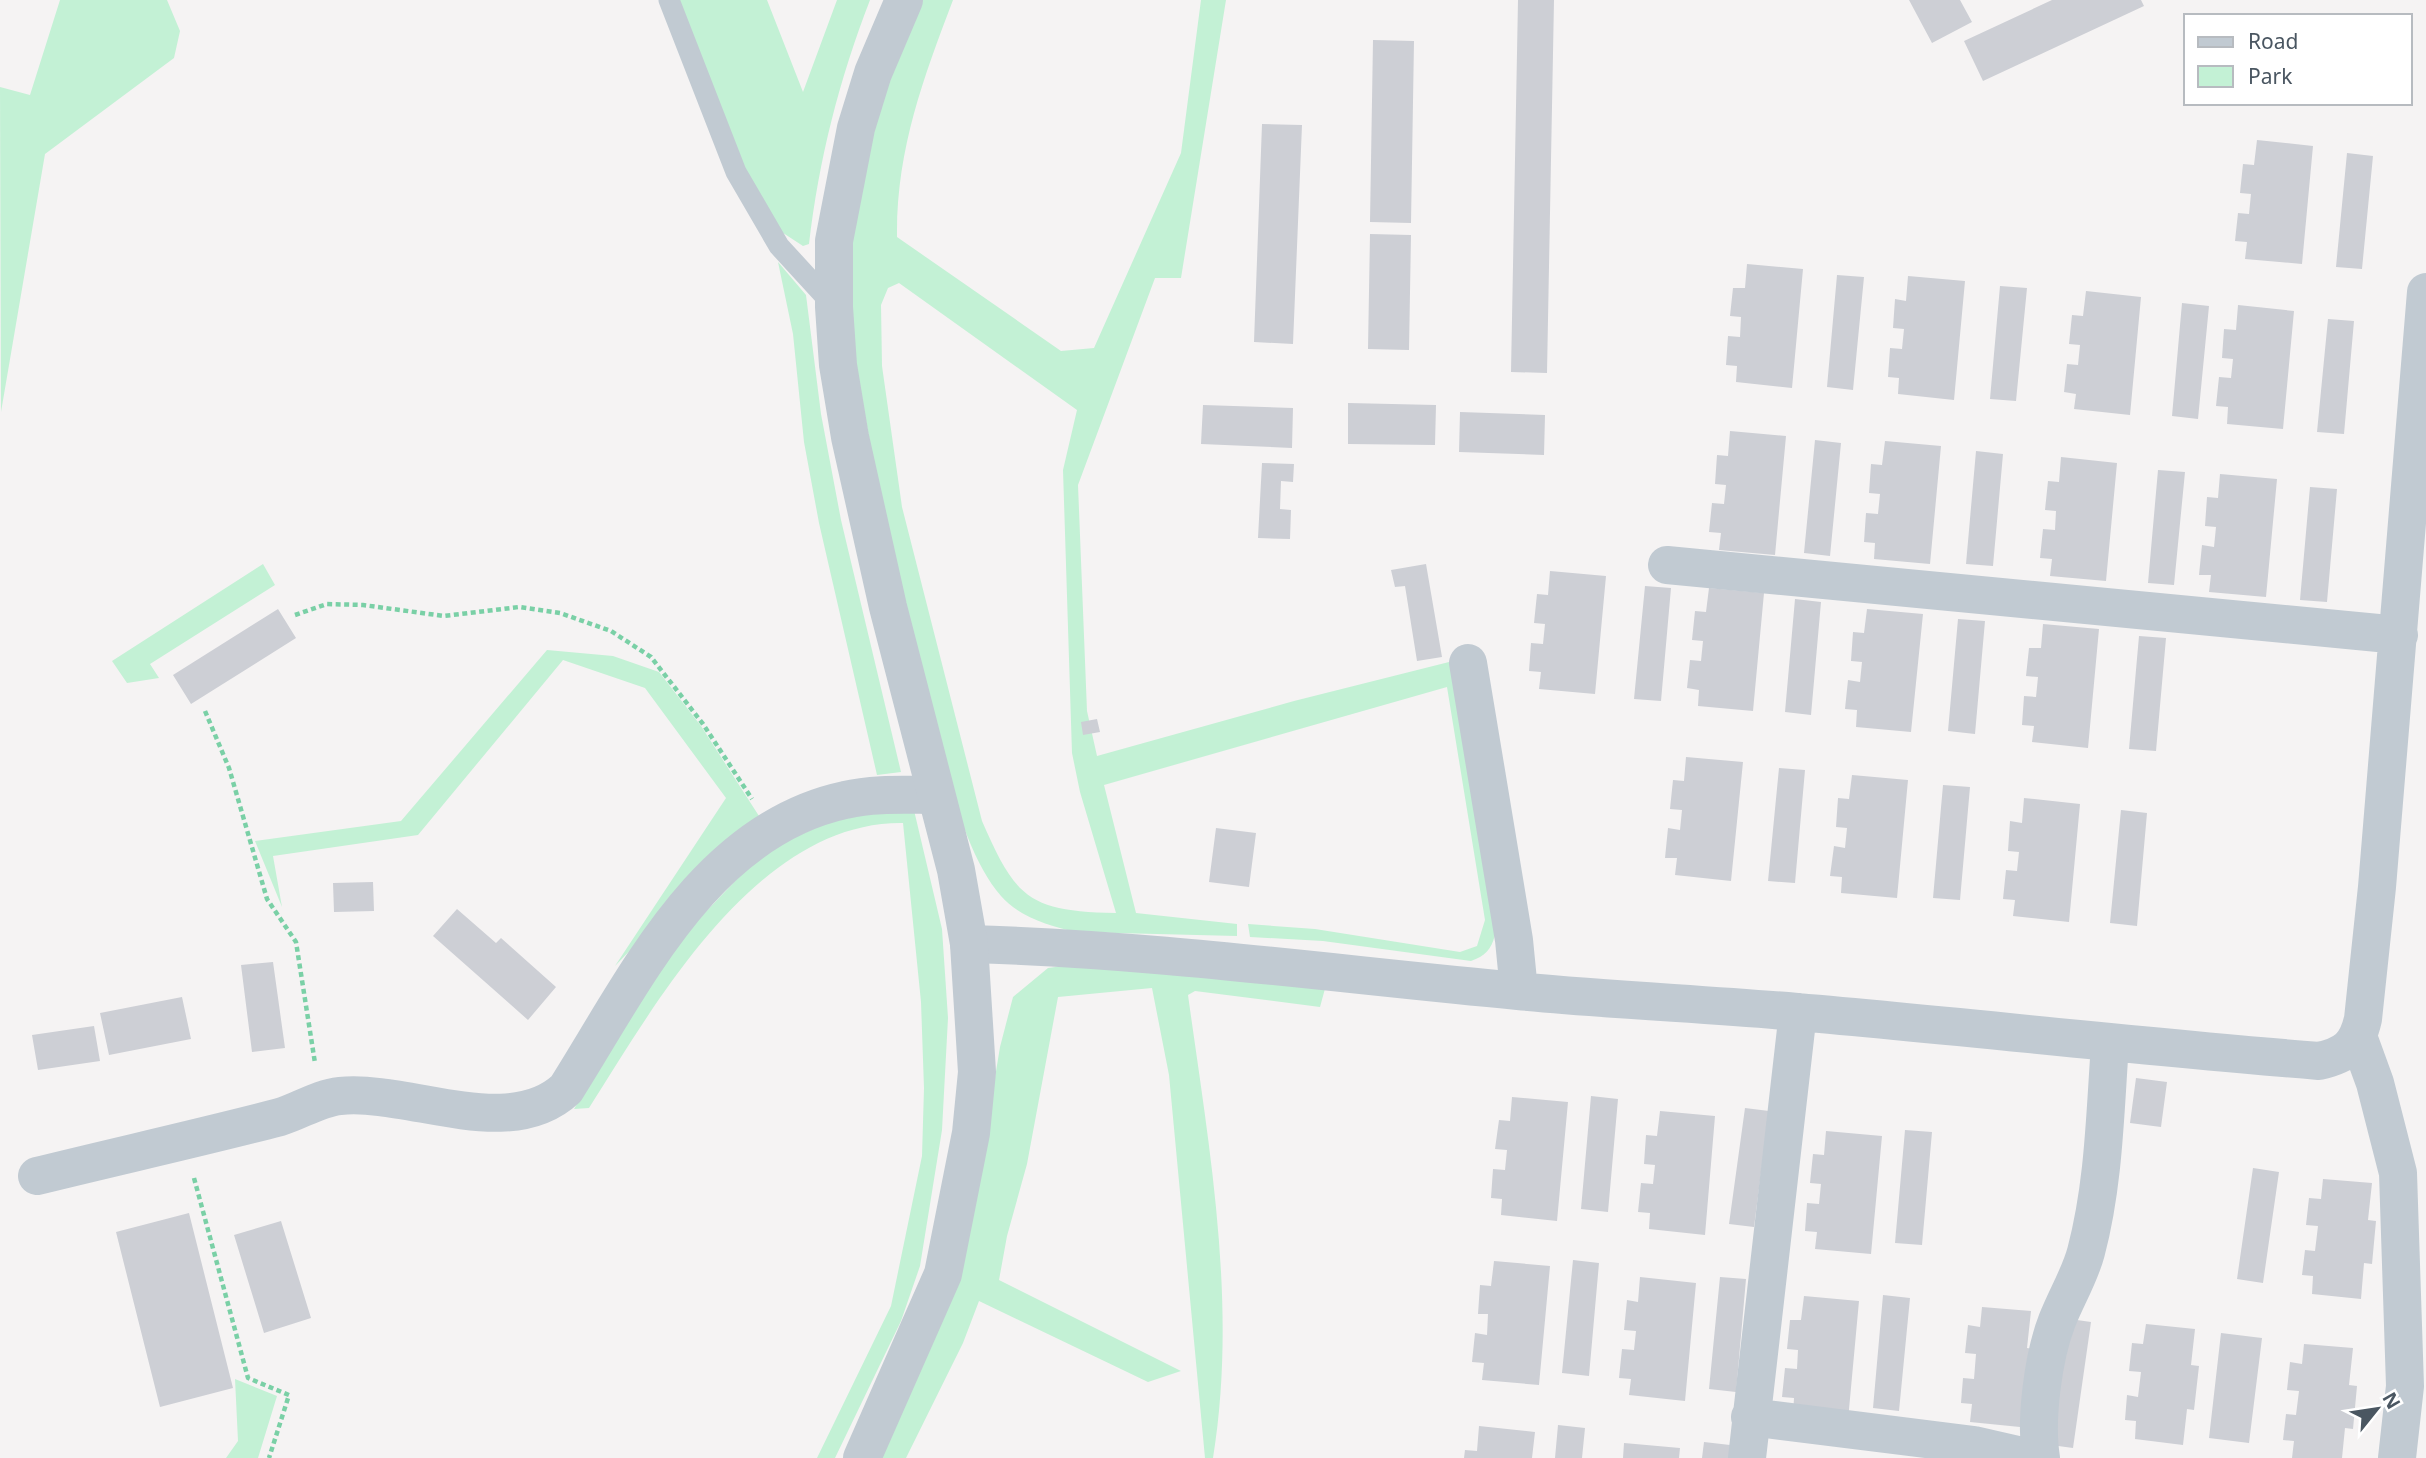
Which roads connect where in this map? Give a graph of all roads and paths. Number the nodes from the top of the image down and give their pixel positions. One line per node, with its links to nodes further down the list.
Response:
1 (669, 0): 4 (lane)
2 (904, 0): 4 (street)
3 (2426, 292): 7 (street)
4 (834, 307): 10 (street)
5 (1667, 565): 7 (street)
6 (295, 614): 11 (path)
7 (2399, 635): 15 (street)
8 (1468, 663): 13 (street)
9 (205, 711): 17 (path)
10 (935, 795): 11 (street); 12 (street)
11 (772, 831): 17 (street)
12 (969, 944): 13 (street); 23 (street)
13 (1519, 991): 14 (street)
14 (1798, 1012): 16 (street); 21 (street)
15 (2359, 1039): 16 (street); 20 (street)
16 (2110, 1044): 26 (street)
17 (321, 1101): 18 (street)
18 (184, 1140): 19 (street); 22 (path)
19 (37, 1176)
20 (2412, 1181): 27 (street)
21 (1751, 1417): 24 (street); 25 (street)
22 (269, 1458)
23 (862, 1458)
24 (1747, 1458)
25 (2031, 1458)
26 (2040, 1458)
27 (2398, 1458)

